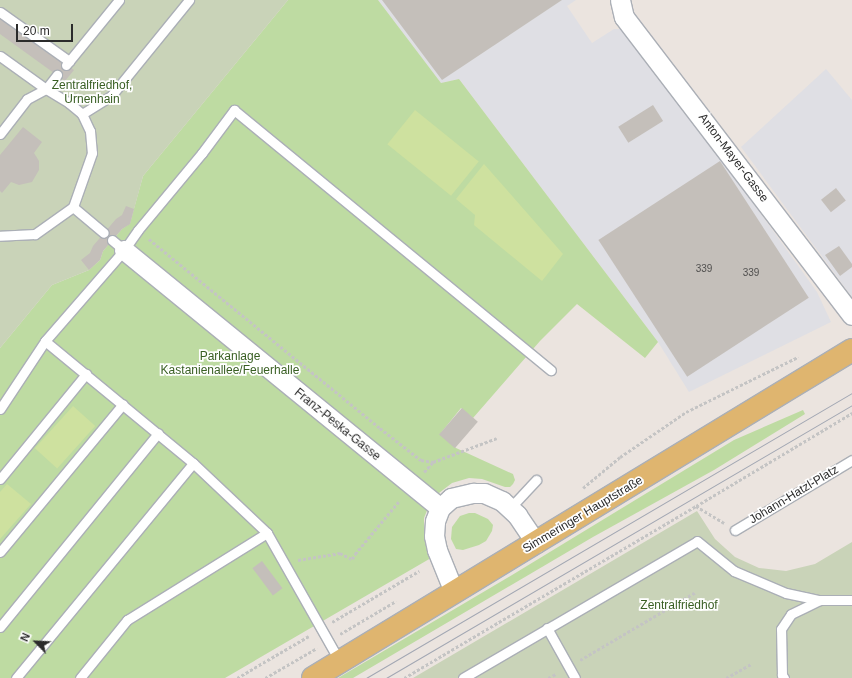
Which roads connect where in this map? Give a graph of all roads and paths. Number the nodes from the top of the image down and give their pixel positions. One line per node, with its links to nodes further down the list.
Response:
1 (119, 0): 4 (lane)
2 (189, 0): 8 (lane)
3 (620, 0): 15 (street, Anton-Mayer-Gasse)
4 (0, 12)
5 (0, 56): 7 (lane)
6 (57, 76): 7 (lane)
7 (46, 89): 8 (lane); 9 (lane)
8 (82, 114): 10 (lane)
9 (0, 134)
10 (73, 207): 12 (lane); 13 (lane)
11 (138, 230): 14 (lane); 19 (lane); 27 (path)
12 (104, 233)
13 (0, 236)
14 (118, 245): 16 (lane); 33 (street, Franz-Peska-Gasse)
15 (852, 315)
16 (45, 341): 20 (lane); 22 (lane)
17 (852, 350): 36 (main road, Simmeringer Hauptstraße)
18 (803, 354): 30 (path)
19 (551, 370)
20 (86, 374): 21 (lane); 28 (lane)
21 (122, 404): 24 (lane); 37 (lane)
22 (0, 410)
23 (852, 412): 31 (path)
24 (158, 433): 26 (lane); 45 (lane)
25 (852, 460): 34 (lane, Johann-Hatzl-Platz)
26 (193, 462): 35 (lane); 51 (lane)
27 (434, 462)
28 (0, 479)
29 (536, 480): 32 (lane)
30 (578, 492)
31 (696, 506): 34 (path); 55 (path)
32 (511, 507): 33 (street); 36 (street)
33 (440, 508): 40 (street)
34 (736, 530)
35 (267, 533): 39 (lane); 52 (lane)
36 (536, 543): 40 (main road, Simmeringer Hauptstraße)
37 (0, 552)
38 (352, 560): 39 (path)
39 (283, 561): 47 (lane)
40 (454, 592): 48 (main road, Simmeringer Hauptstraße)
41 (696, 592): 50 (path)
42 (400, 599): 47 (path)
43 (820, 600): 44 (lane); 46 (lane); 60 (lane)
44 (852, 600)
45 (0, 626)
46 (547, 628): 50 (lane); 56 (lane)
47 (328, 641): 48 (lane); 53 (path)
48 (340, 662): 54 (main road, Simmeringer Hauptstraße)
49 (751, 664): 59 (path)
50 (569, 667): 57 (path); 58 (lane)
51 (16, 678)
52 (80, 678)
53 (265, 678)
54 (313, 678)
55 (404, 678)
56 (463, 678)
57 (548, 678)
58 (575, 678)
59 (726, 678)
60 (784, 678)

